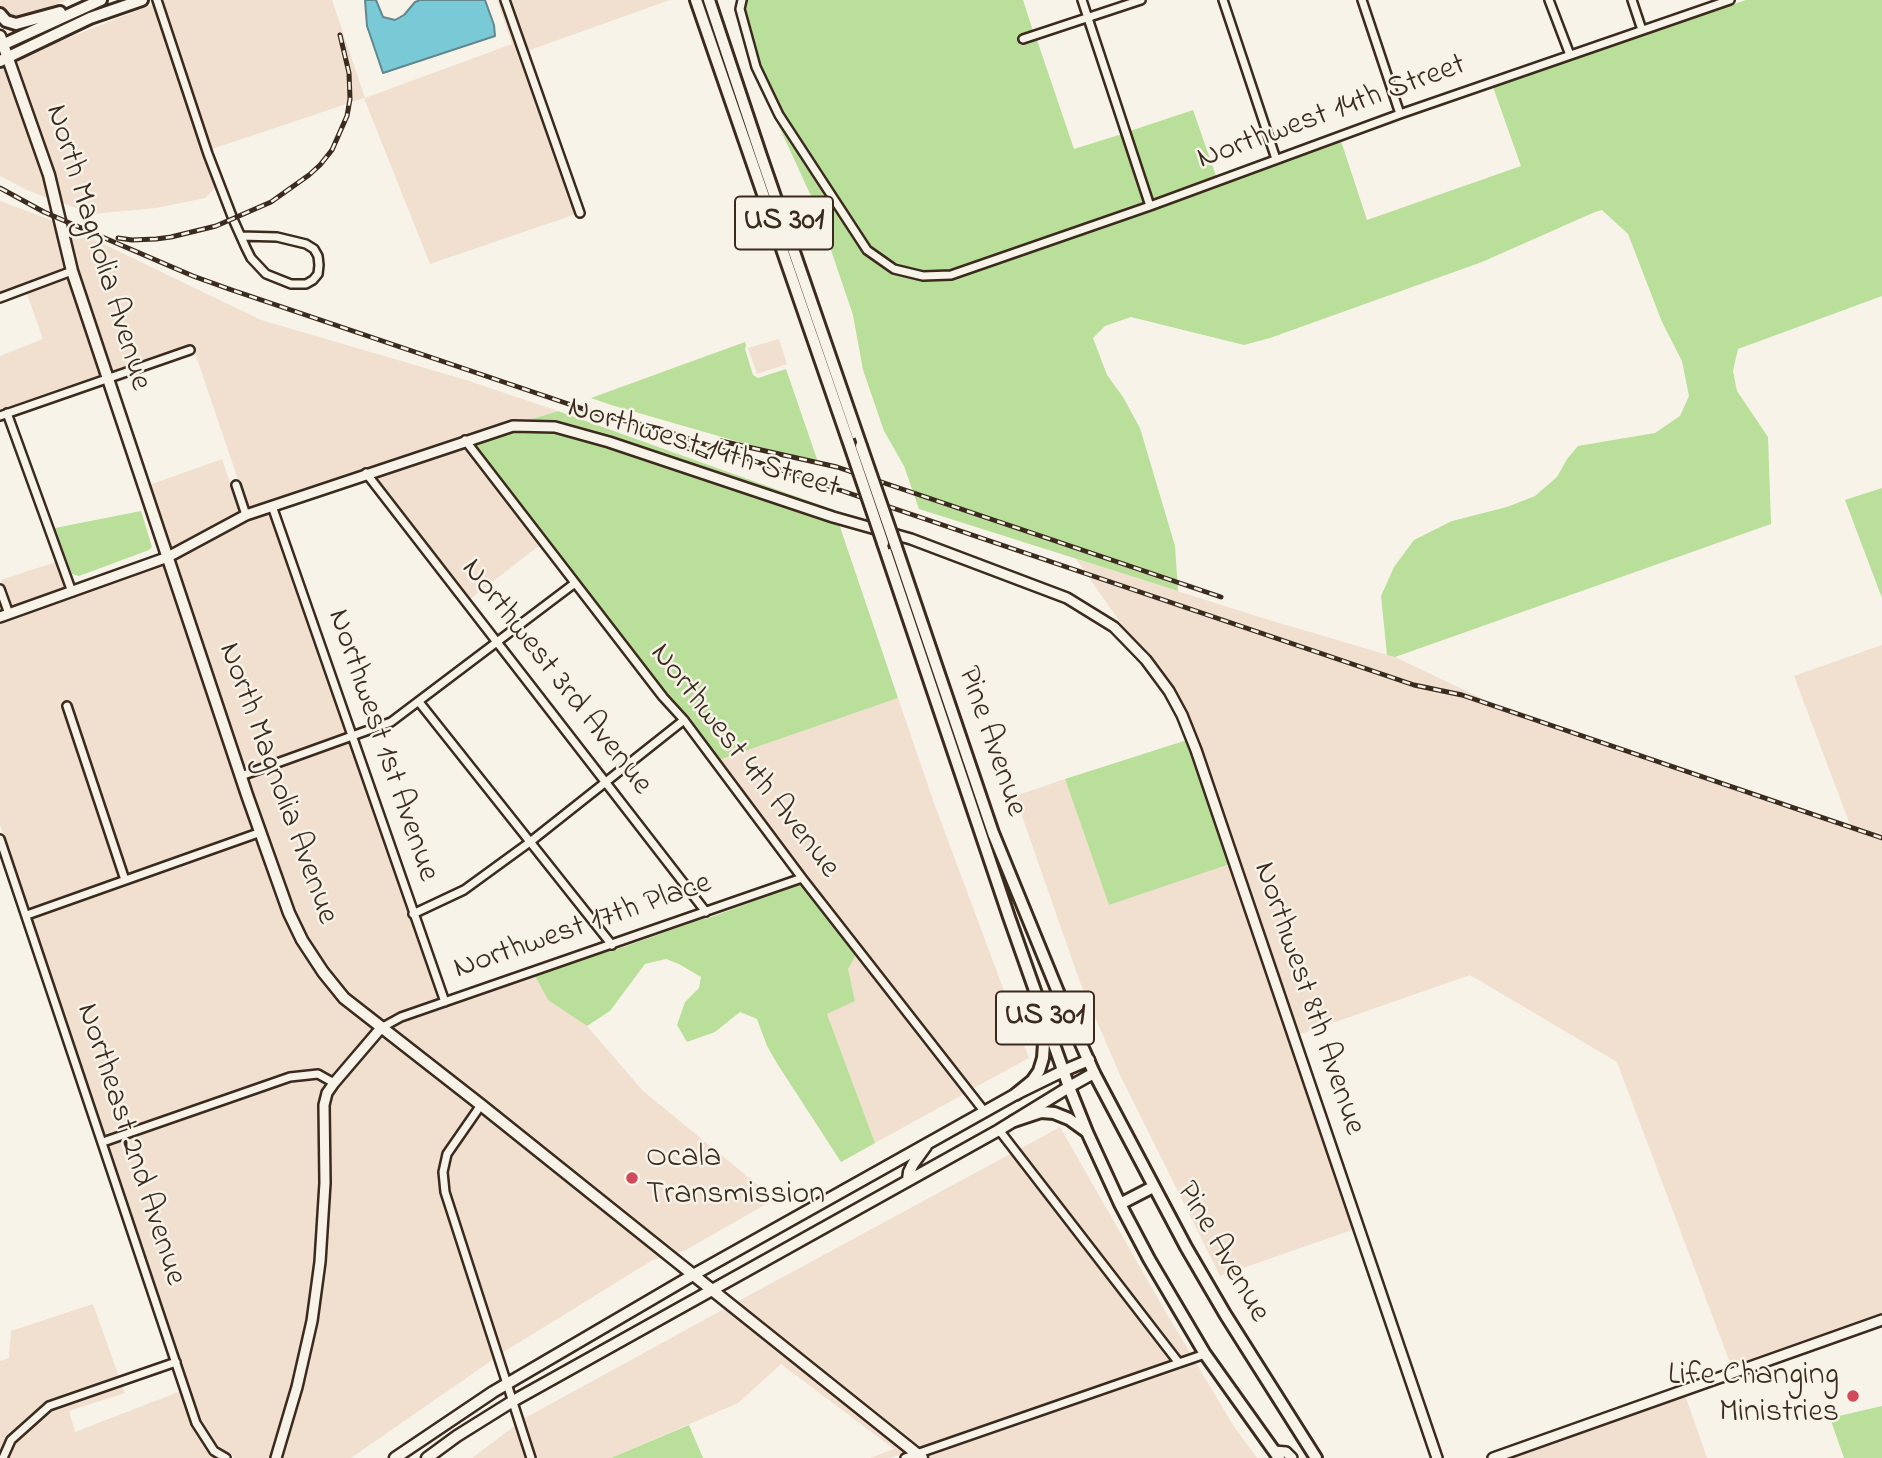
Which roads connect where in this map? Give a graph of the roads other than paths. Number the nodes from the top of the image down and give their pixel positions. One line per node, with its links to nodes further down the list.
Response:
1 (142, 0): 21 (main road)
2 (158, 0): 26 (street)
3 (505, 0): 25 (street)
4 (696, 0): 59 (main road, Pine Avenue / US 301, bridge)
5 (709, 0): 56 (main road, Pine Avenue / US 301, bridge)
6 (742, 0): 24 (street, Northwest 14th Street)
7 (1082, 0): 16 (street)
8 (1141, 0): 16 (street)
9 (1223, 0): 23 (street)
10 (1362, 0): 22 (street)
11 (1549, 0): 20 (street)
12 (1632, 0): 17 (street)
13 (1730, 0): 17 (street, Northwest 14th Street)
14 (97, 2): 15 (main road); 19 (main road)
15 (0, 14)
16 (1088, 18): 18 (street); 24 (street)
17 (1642, 30): 20 (street, Northwest 14th Street)
18 (1023, 40)
19 (1, 42): 21 (main road, North Magnolia Avenue)
20 (1570, 55): 22 (street, Northwest 14th Street)
21 (4, 60): 27 (main road, North Magnolia Avenue)
22 (1400, 114): 23 (street, Northwest 14th Street)
23 (1276, 159): 24 (street, Northwest 14th Street)
24 (1150, 206)
25 (580, 213)
26 (241, 236): 26 (street)
27 (72, 271): 28 (street); 30 (main road, North Magnolia Avenue)
28 (0, 298)
29 (190, 350): 30 (street)
30 (108, 377): 31 (street); 37 (main road, North Magnolia Avenue)
31 (4, 415): 40 (street)
32 (465, 440): 33 (street, Northwest 14th Street); 38 (street, Northwest 4th Avenue); 41 (street, Northwest 14th Street)
33 (366, 473): 35 (street, Northwest 14th Street); 43 (street, Northwest 3rd Avenue)
34 (236, 485): 36 (street)
35 (272, 506): 36 (street, Northwest 14th Street); 47 (street, Northwest 1st Avenue)
36 (246, 515): 37 (street, Northwest 14th Street)
37 (168, 557): 40 (street, Northwest 14th Street); 48 (main road, North Magnolia Avenue)
38 (575, 583): 43 (street); 46 (street, Northwest 4th Avenue)
39 (0, 589): 42 (street)
40 (72, 592): 42 (street, Northwest 14th Street)
41 (1068, 598): 99 (street, Northwest 8th Avenue)
42 (4, 616)
43 (496, 642): 44 (street); 49 (street, Northwest 3rd Avenue)
44 (419, 702): 47 (street); 52 (street)
45 (67, 706): 54 (street)
46 (684, 720): 49 (street); 53 (street, Northwest 4th Avenue)
47 (352, 736): 48 (street); 57 (street, Northwest 1st Avenue)
48 (241, 776): 50 (main road, North Magnolia Avenue)
49 (604, 782): 52 (street); 55 (street, Northwest 3rd Avenue)
50 (261, 832): 54 (street); 63 (main road, North Magnolia Avenue)
51 (0, 839): 58 (street, Northeast 2nd Avenue)
52 (530, 842): 57 (street); 60 (street)
53 (802, 878): 55 (street, Northwest 17th Place); 71 (street, Northwest 4th Avenue)
54 (125, 880): 58 (street)
55 (706, 912): 60 (street, Northwest 17th Place)
56 (1024, 912): 59 (main road); 64 (main road, Pine Avenue / US 301)
57 (413, 914): 61 (street, Northwest 1st Avenue)
58 (27, 915): 75 (street, Northeast 2nd Avenue)
59 (1009, 917): 62 (main road, Pine Avenue / US 301)
60 (612, 944): 61 (street, Northwest 17th Place)
61 (445, 1002): 63 (street, Northwest 17th Place)
62 (1046, 1022): 65 (main road, Pine Avenue / US 301); 69 (main road)
63 (382, 1028): 67 (street); 70 (main road, North Magnolia Avenue)
64 (1089, 1060): 65 (main road); 66 (main road, Pine Avenue / US 301)
65 (1063, 1070): 68 (main road, Pine Avenue / US 301); 69 (main road)
66 (1094, 1073): 68 (main road); 78 (main road, Pine Avenue / US 301)
67 (334, 1083): 75 (street); 92 (street)
68 (1069, 1087): 72 (main road); 74 (main road, Pine Avenue / US 301)
69 (1016, 1094): 71 (main road)
70 (481, 1105): 80 (main road, North Magnolia Avenue); 86 (street)
71 (984, 1111): 76 (main road)
72 (1014, 1122): 73 (main road); 74 (main road)
73 (999, 1130): 77 (main road); 85 (street)
74 (1087, 1132): 79 (main road, Pine Avenue / US 301)
75 (103, 1142): 84 (street, Northeast 2nd Avenue)
76 (928, 1143): 77 (main road); 80 (main road)
77 (908, 1180): 81 (main road)
78 (1153, 1187): 79 (main road); 98 (main road, Pine Avenue / US 301)
79 (1120, 1203): 83 (main road, Pine Avenue / US 301)
80 (693, 1275): 81 (main road, North Magnolia Avenue); 86 (main road)
81 (712, 1291): 87 (main road); 89 (main road, North Magnolia Avenue)
82 (1882, 1320): 100 (street)
83 (1205, 1354): 85 (street); 88 (main road, Pine Avenue / US 301)
84 (176, 1362): 90 (street); 91 (street, Northeast 2nd Avenue)
85 (1179, 1363): 89 (street)
86 (508, 1384): 87 (street); 93 (main road)
87 (513, 1401): 94 (main road); 95 (street)
88 (1276, 1455): 97 (street)
89 (919, 1456): 96 (street)
90 (4, 1458)
91 (226, 1458)
92 (276, 1458)
93 (396, 1458)
94 (427, 1458)
95 (531, 1458)
96 (905, 1458)
97 (1292, 1458)
98 (1316, 1458)
99 (1437, 1458)
100 (1493, 1458)

